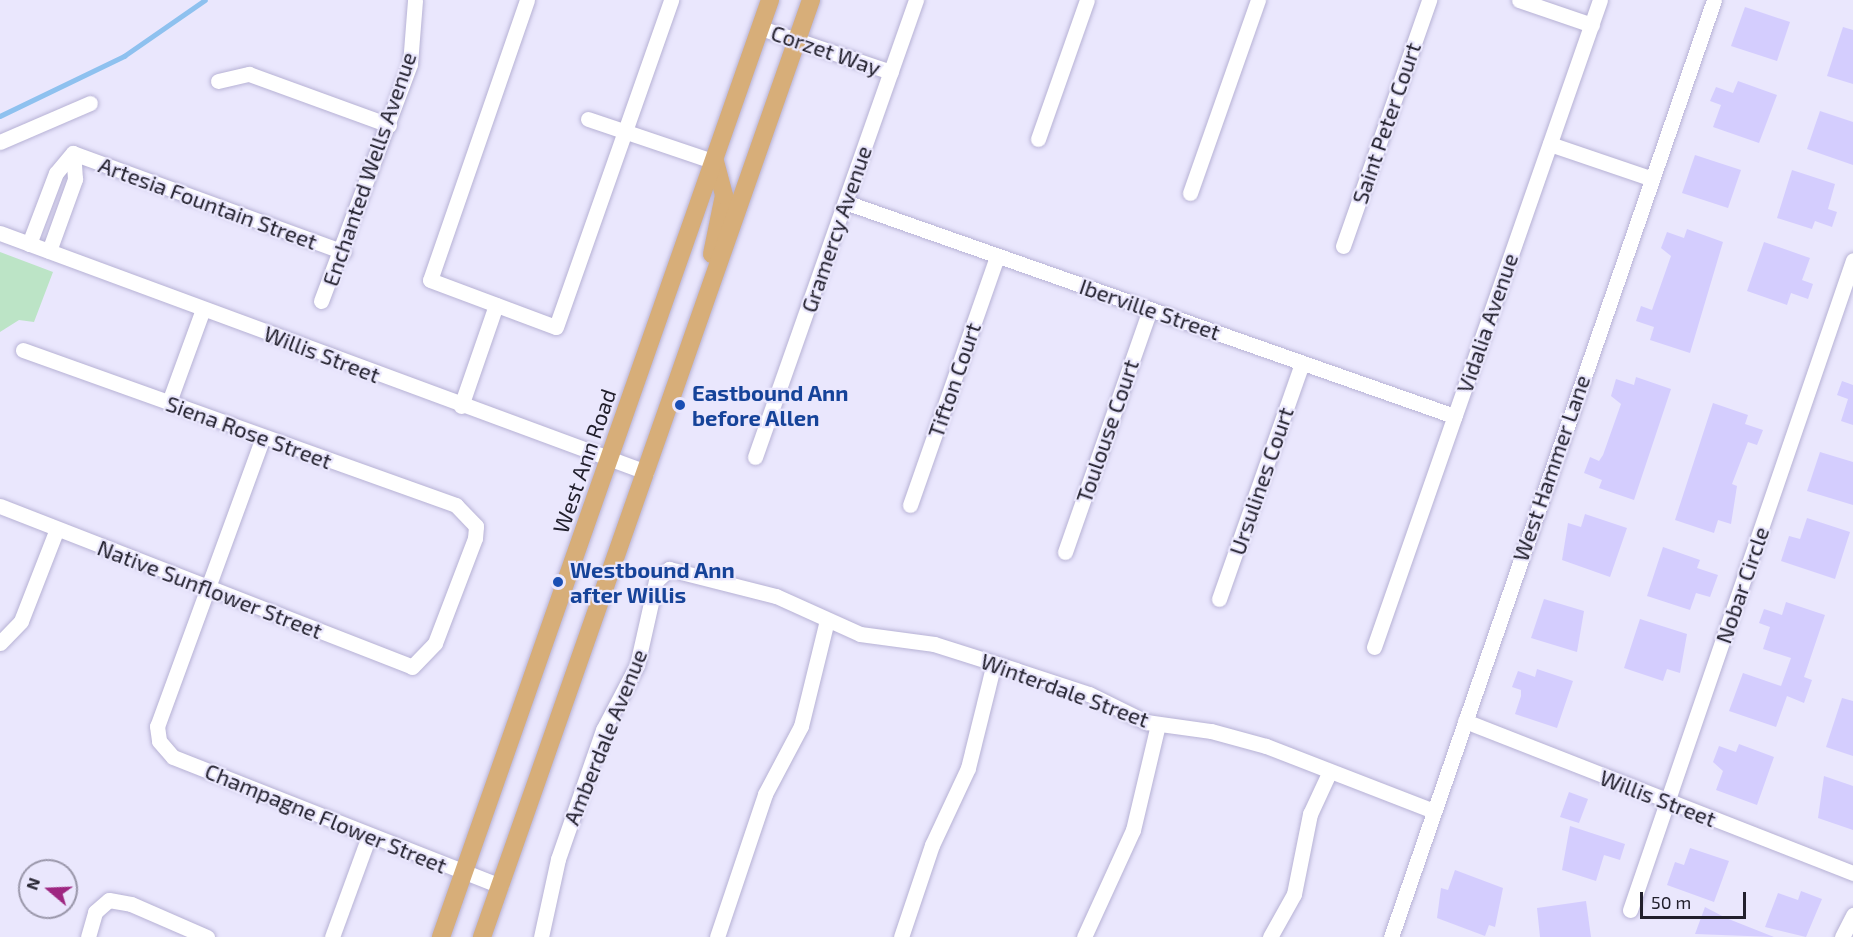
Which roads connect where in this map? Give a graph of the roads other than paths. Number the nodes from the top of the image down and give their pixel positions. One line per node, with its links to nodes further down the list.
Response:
1 (415, 0): 20 (street, Enchanted Wells Avenue)
2 (527, 0): 38 (street)
3 (671, 0): 21 (street)
4 (770, 0): 14 (main road, West Ann Road)
5 (811, 0): 15 (main road)
6 (916, 0): 16 (street, Gramercy Avenue)
7 (1087, 0): 22 (street)
8 (1258, 0): 28 (street)
9 (1429, 0): 32 (street, Saint Peter Court)
10 (1519, 0): 13 (street)
11 (1600, 0): 13 (street, Vidalia Avenue)
12 (1714, 0): 27 (street, West Hammer Lane)
13 (1592, 26): 24 (street, Vidalia Avenue)
14 (761, 28): 15 (street, Corzet Way); 26 (main road, West Ann Road)
15 (797, 40): 16 (street, Corzet Way); 41 (main road)
16 (891, 72): 29 (street, Gramercy Avenue)
17 (218, 81): 20 (street)
18 (90, 103): 23 (street)
19 (588, 119): 21 (street)
20 (389, 125): 34 (street, Enchanted Wells Avenue)
21 (625, 132): 26 (street); 38 (street)
22 (1038, 140)
23 (0, 142)
24 (1550, 144): 27 (street); 46 (street, Vidalia Avenue)
25 (74, 153): 31 (street); 33 (street); 34 (street, Artesia Fountain Street)
26 (715, 162): 41 (main road); 49 (main road, West Ann Road)
27 (1650, 178): 63 (street, West Hammer Lane)
28 (1190, 193)
29 (845, 202): 35 (street, Iberville Street); 48 (street, Gramercy Avenue)
30 (0, 233): 31 (street, Willis Street)
31 (29, 244): 33 (street, Willis Street)
32 (1343, 246)
33 (49, 251): 39 (street, Willis Street)
34 (343, 252): 37 (street, Enchanted Wells Avenue)
35 (997, 256): 40 (street, Iberville Street); 51 (street, Tifton Court)
36 (1853, 260): 66 (street, Nobar Circle)
37 (321, 302)
38 (496, 305): 45 (street)
39 (203, 309): 44 (street); 45 (street, Willis Street)
40 (1149, 309): 43 (street, Iberville Street); 54 (street, Toulouse Court)
41 (698, 324): 50 (main road)
42 (23, 350): 44 (street, Siena Rose Street)
43 (1302, 363): 46 (street, Iberville Street); 57 (street, Ursulines Court)
44 (169, 402): 47 (street, Siena Rose Street)
45 (461, 406): 49 (street, Willis Street)
46 (1454, 416): 60 (street, Vidalia Avenue)
47 (263, 437): 56 (street); 61 (street, Siena Rose Street)
48 (755, 457)
49 (610, 459): 50 (street, Willis Street); 70 (main road, West Ann Road)
50 (646, 472): 71 (main road)
51 (910, 505)
52 (0, 506): 53 (street, Native Sunflower Street)
53 (56, 531): 56 (street, Native Sunflower Street); 59 (street)
54 (1065, 552)
55 (662, 573): 58 (street, Winterdale Street); 79 (street, Amberdale Avenue)
56 (208, 588): 61 (street, Native Sunflower Street); 68 (street, Champagne Flower Street)
57 (1219, 599)
58 (827, 620): 62 (street, Winterdale Street); 80 (street)
59 (0, 643)
60 (1374, 647)
61 (420, 663)
62 (994, 663): 64 (street, Winterdale Street); 81 (street)
63 (1465, 721): 66 (street, Willis Street); 67 (street, West Hammer Lane)
64 (1158, 724): 65 (street, Winterdale Street); 82 (street)
65 (1330, 771): 67 (street, Winterdale Street); 83 (street)
66 (1667, 802): 69 (street, Willis Street); 72 (street, Nobar Circle)
67 (1434, 811): 84 (street, West Hammer Lane)
68 (369, 836): 70 (street, Champagne Flower Street); 76 (street)
69 (1853, 873)
70 (465, 874): 71 (street, Champagne Flower Street); 77 (main road, West Ann Road)
71 (500, 886): 78 (main road)
72 (1630, 910)
73 (1853, 915): 85 (street)
74 (88, 937): 75 (street)
75 (207, 937)
76 (332, 937)
77 (441, 937)
78 (482, 937)
79 (541, 937)
80 (717, 937)
81 (901, 937)
82 (1084, 937)
83 (1270, 937)
84 (1391, 937)
85 (1842, 937)

